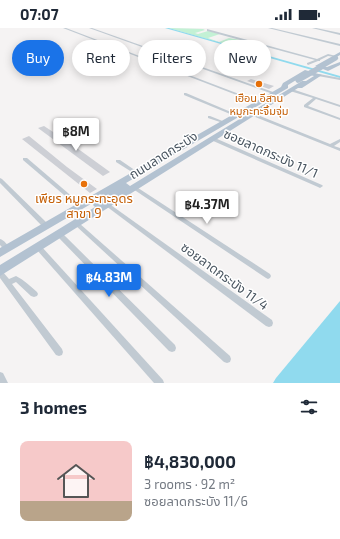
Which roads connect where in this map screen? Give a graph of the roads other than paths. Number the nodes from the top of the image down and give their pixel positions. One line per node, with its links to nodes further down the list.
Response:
1 (64, 28): 20 (street)
2 (90, 28): 17 (street)
3 (268, 28): 7 (street)
4 (279, 28): 7 (street)
5 (313, 28): 8 (street)
6 (208, 30): 11 (street)
7 (275, 30): 9 (street)
8 (340, 34)
9 (340, 45)
10 (338, 59): 11 (street); 15 (main road, ถนนลาดกระบัง); 16 (main road, ถนนลาดกระบัง, bridge)
11 (319, 60): 12 (street)
12 (308, 64)
13 (319, 75): 14 (street); 15 (main road); 16 (main road)
14 (340, 79)
15 (292, 89): 16 (main road, ถนนลาดกระบัง); 19 (street)
16 (284, 91): 17 (main road, ถนนลาดกระบัง); 23 (main road, ถนนลาดกระบัง); 27 (main road)
17 (274, 93): 20 (main road, ถนนลาดกระบัง)
18 (185, 94): 22 (street)
19 (316, 98): 21 (street); 25 (street)
20 (258, 102): 22 (main road, ถนนลาดกระบัง)
21 (340, 106)
22 (236, 115): 26 (main road, ถนนลาดกระบัง)
23 (254, 115): 27 (main road, ถนนลาดกระบัง); 29 (street)
24 (209, 117): 26 (street)
25 (340, 119)
26 (223, 122): 33 (main road, ถนนลาดกระบัง)
27 (214, 136): 36 (street, ซอยลาดกระบัง 11/1); 37 (main road, ถนนลาดกระบัง); 47 (main road)
28 (340, 140): 29 (street)
29 (331, 146): 30 (street)
30 (340, 150)
31 (25, 159): 39 (street)
32 (118, 161): 33 (street)
33 (137, 173): 34 (main road, ถนนลาดกระบัง)
34 (127, 179): 39 (main road, ถนนลาดกระบัง); 46 (main road)
35 (0, 180): 41 (street)
36 (320, 186)
37 (135, 188): 38 (main road, ถนนลาดกระบัง); 49 (street)
38 (108, 205): 40 (main road, ถนนลาดกระบัง); 52 (street, ซอยลาดกระบัง 11/4)
39 (80, 206): 41 (main road, ถนนลาดกระบัง)
40 (77, 224): 42 (main road, ถนนลาดกระบัง); 55 (street)
41 (46, 226): 45 (main road, ถนนลาดกระบัง)
42 (60, 235): 44 (main road, ถนนลาดกระบัง); 53 (street)
43 (0, 241): 45 (street)
44 (39, 248): 48 (main road, ถนนลาดกระบัง); 58 (street)
45 (3, 250)
46 (0, 260)
47 (0, 264)
48 (0, 272): 50 (street)
49 (268, 276)
50 (8, 283): 51 (street); 54 (street)
51 (34, 294)
52 (269, 323)
53 (172, 348)
54 (59, 352)
55 (227, 359)
56 (0, 376): 57 (street)
57 (4, 383)
58 (160, 383)

